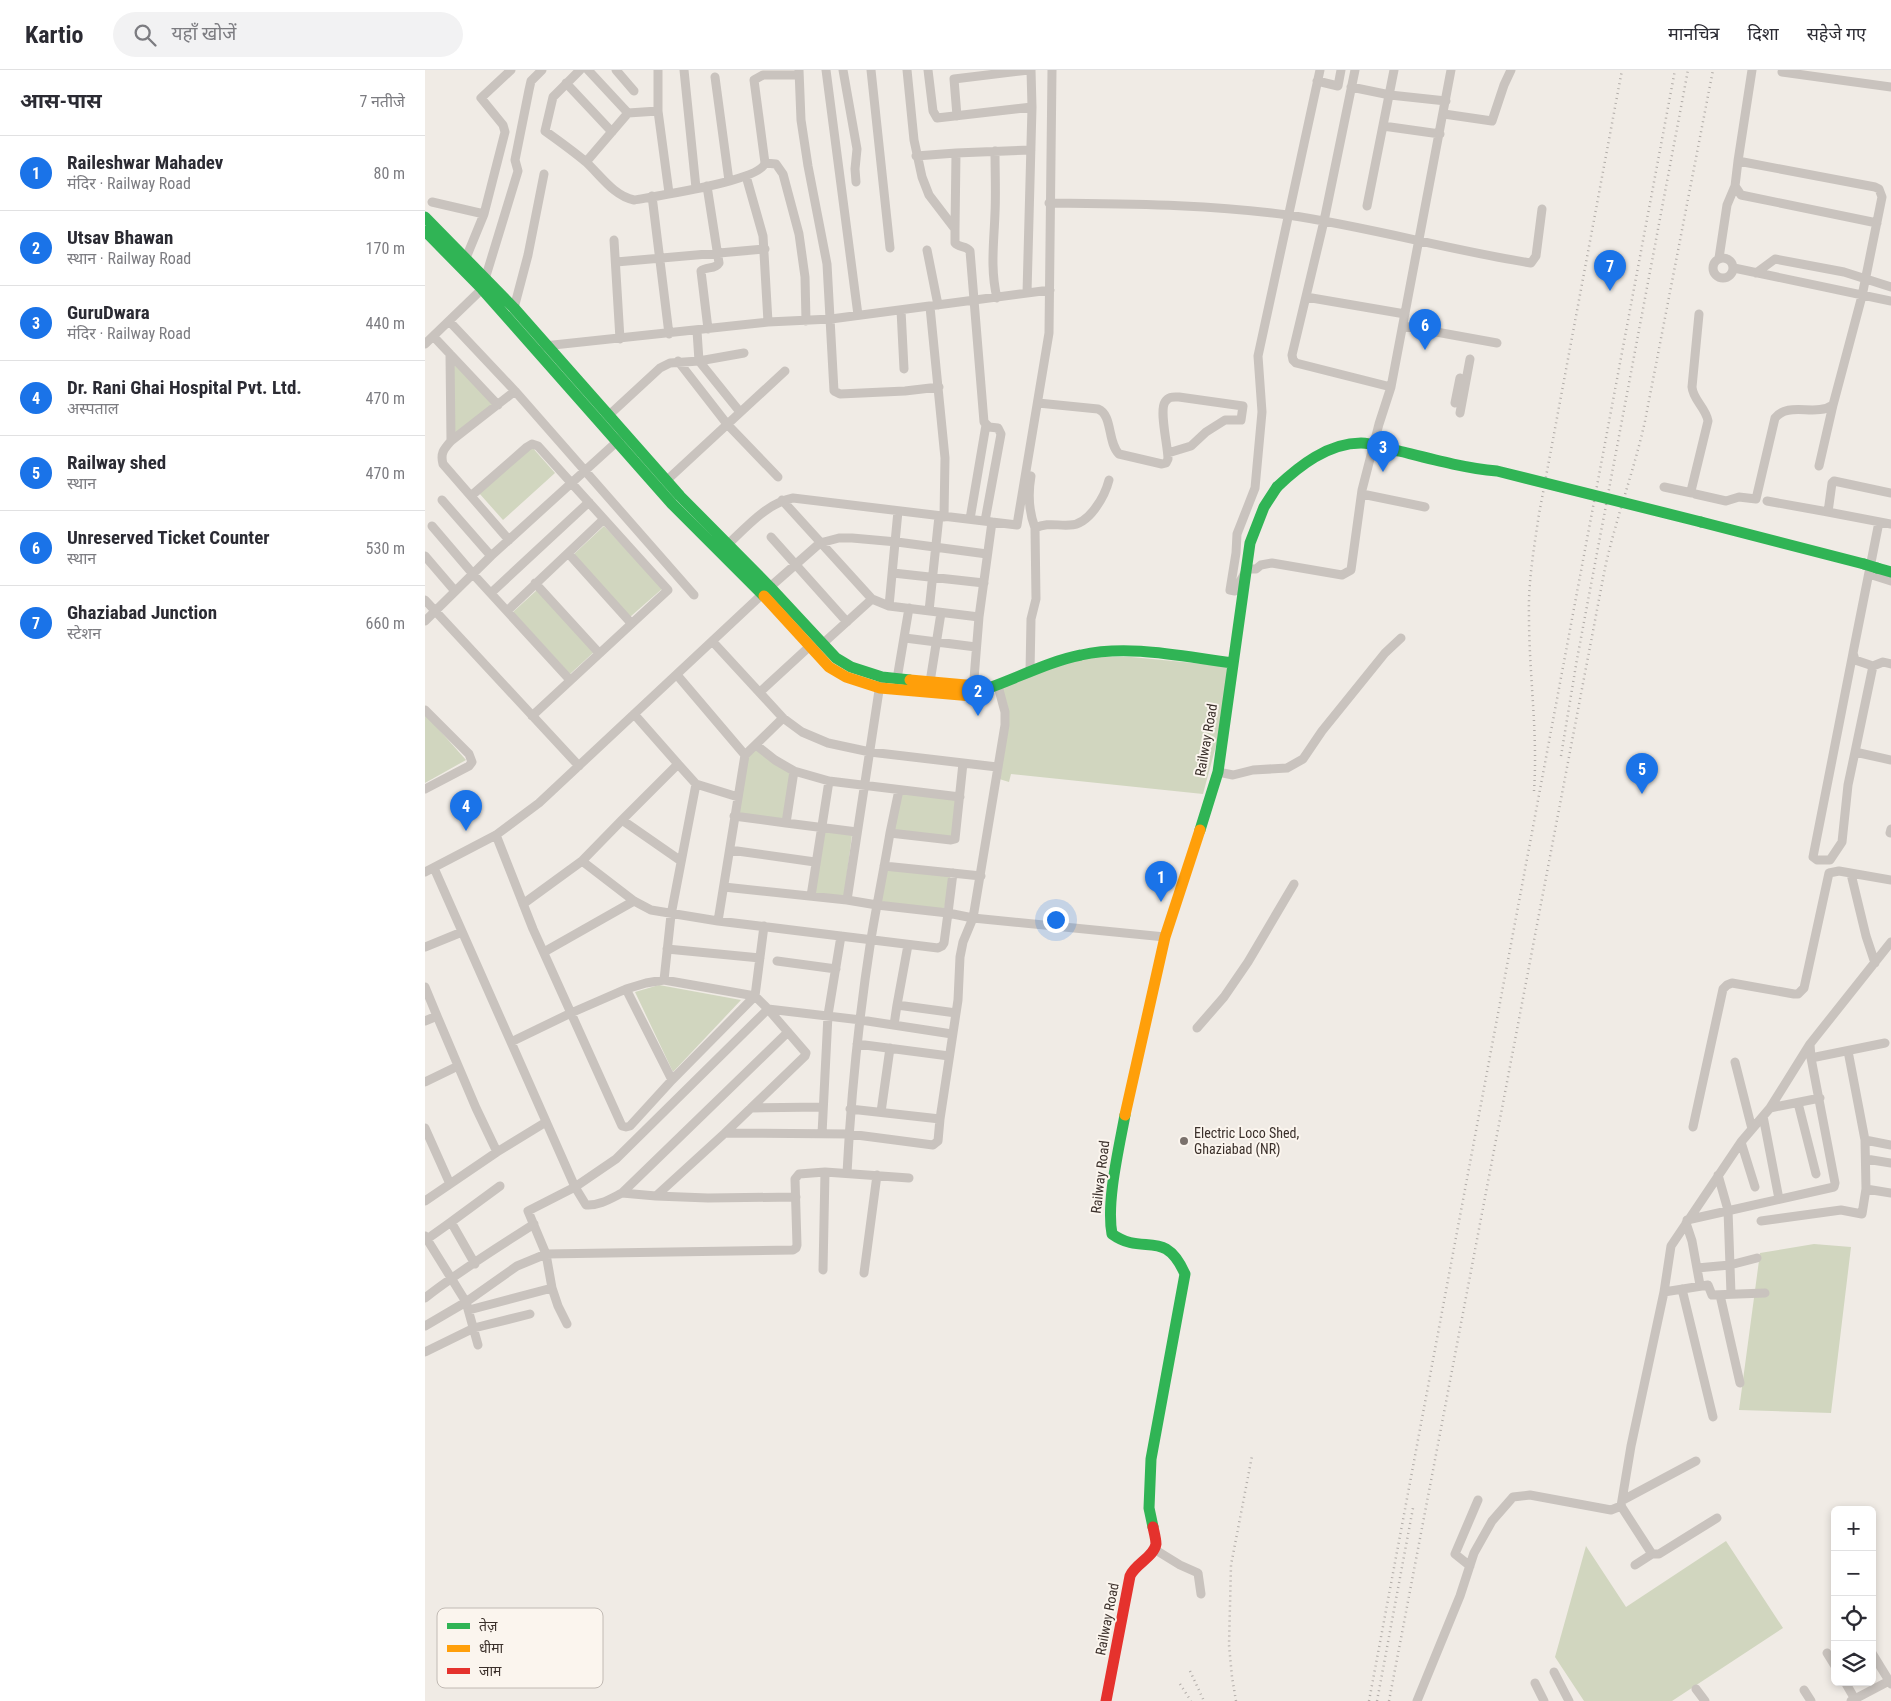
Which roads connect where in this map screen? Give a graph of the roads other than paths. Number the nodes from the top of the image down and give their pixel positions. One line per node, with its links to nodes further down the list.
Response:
1 (511, 70): 61 (street)
2 (542, 70): 81 (street)
3 (580, 70): 26 (street)
4 (588, 70): 35 (street)
5 (616, 70): 30 (street)
6 (658, 70): 34 (street)
7 (685, 70): 54 (street)
8 (826, 70): 95 (street)
9 (843, 70): 51 (street)
10 (871, 70): 70 (street)
11 (907, 70): 44 (street)
12 (928, 70): 37 (street)
13 (1030, 70): 33 (street); 37 (street)
14 (1052, 70): 58 (street)
15 (1320, 70): 25 (street)
16 (1341, 70): 27 (street)
17 (1355, 70): 29 (street)
18 (1394, 70): 31 (street)
19 (1451, 70): 32 (street)
20 (1511, 70): 36 (street)
21 (1752, 70): 45 (street)
22 (799, 72): 47 (street); 96 (street)
23 (1782, 72): 28 (street)
24 (715, 77): 50 (street)
25 (1317, 81): 27 (street); 62 (street)
26 (566, 83): 39 (street); 46 (street)
27 (1338, 86): 29 (street)
28 (1891, 87)
29 (1351, 88): 31 (street); 64 (street)
30 (634, 90)
31 (1390, 95): 32 (street); 38 (street)
32 (1446, 101): 36 (street)
33 (1032, 107): 37 (street); 41 (street)
34 (658, 111): 35 (street); 55 (street)
35 (628, 113): 39 (street)
36 (1444, 114): 40 (street)
37 (957, 116)
38 (1383, 126): 40 (street); 59 (street)
39 (612, 132): 46 (street)
40 (1440, 134): 69 (street)
41 (1031, 150): 42 (street); 84 (street)
42 (995, 152): 43 (street); 87 (street)
43 (956, 153): 44 (street); 66 (street)
44 (917, 156): 66 (street)
45 (1738, 161): 53 (street); 65 (street)
46 (585, 162): 56 (street)
47 (765, 163): 49 (street); 98 (street)
48 (545, 174): 91 (street)
49 (746, 176): 50 (street); 71 (street)
50 (729, 181): 52 (street)
51 (856, 182)
52 (707, 186): 54 (street); 73 (street)
53 (1735, 186): 65 (street); 76 (street)
54 (696, 188): 55 (street)
55 (669, 194): 56 (street)
56 (652, 196): 75 (street)
57 (432, 202): 61 (street)
58 (1049, 203): 62 (street); 83 (street)
59 (1367, 206)
60 (1542, 209): 69 (street)
61 (485, 214): 74 (street)
62 (1289, 215): 64 (street); 169 (street)
63 (425, 216): 74 (street)
64 (1324, 221): 69 (street); 86 (street)
65 (1877, 223): 80 (street)
66 (955, 229): 88 (street)
67 (427, 236): 81 (street)
68 (614, 240): 77 (street)
69 (1419, 241): 93 (street)
70 (890, 248)
71 (765, 249): 73 (street); 99 (street)
72 (927, 250): 90 (street)
73 (717, 252): 75 (street); 101 (street)
74 (466, 258): 81 (street)
75 (660, 258): 77 (street); 103 (street)
76 (1719, 258): 78 (street); 78 (street)
77 (616, 262): 105 (street)
78 (1734, 268): 79 (street)
79 (1757, 273): 80 (street); 85 (street)
80 (1865, 280): 82 (street); 85 (street)
81 (484, 283): 91 (street); 97 (street); 109 (street)
82 (1891, 288)
83 (1050, 290): 84 (street); 119 (street)
84 (1027, 293): 87 (street)
85 (1862, 296): 89 (street); 122 (street)
86 (1306, 297): 93 (street); 117 (street)
87 (997, 298): 88 (street)
88 (973, 300): 90 (street); 128 (street)
89 (1891, 301)
90 (934, 306): 92 (street); 116 (street)
91 (514, 308): 108 (street)
92 (901, 310): 95 (street); 114 (street)
93 (1405, 314): 100 (street)
94 (1699, 314): 139 (street)
95 (858, 315): 96 (street)
96 (831, 319): 98 (street); 116 (street)
97 (449, 321): 104 (street); 118 (street)
98 (806, 321): 99 (street)
99 (768, 322): 101 (street)
100 (1403, 326): 106 (street); 117 (street)
101 (708, 330): 102 (street)
102 (697, 331): 103 (street); 113 (street)
103 (669, 334): 105 (street)
104 (434, 337): 107 (street); 111 (street)
105 (620, 339): 108 (street)
106 (1497, 343)
107 (425, 344)
108 (547, 346): 109 (street); 125 (street)
109 (534, 347): 129 (street)
110 (744, 353): 113 (street)
111 (450, 354): 121 (street); 130 (street)
112 (678, 361): 113 (street); 125 (street); 127 (street)
113 (699, 361): 123 (street)
114 (904, 369)
115 (785, 371): 123 (street)
116 (939, 387): 150 (street)
117 (1391, 387): 141 (street)
118 (515, 391): 121 (street); 133 (street)
119 (1038, 403): 126 (street); 131 (street)
120 (1455, 403): 124 (street)
121 (498, 405): 130 (street)
122 (1833, 406): 132 (street); 139 (street)
123 (740, 412): 127 (street)
124 (1460, 413)
125 (609, 416): 129 (street)
126 (1035, 419): 153 (street); 157 (street)
127 (727, 424): 134 (street); 136 (street)
128 (986, 425): 152 (street); 153 (street)
129 (621, 438): 133 (street); 136 (street); 162 (street)
130 (451, 441): 142 (street)
131 (1168, 453): 131 (street)
132 (1819, 466)
133 (586, 472): 137 (street); 181 (street)
134 (778, 477)
135 (1109, 480): 157 (street)
136 (666, 481): 162 (street)
137 (572, 484): 142 (street); 146 (street); 159 (street)
138 (1664, 487): 139 (street)
139 (1692, 493)
140 (1891, 493): 149 (street)
141 (1362, 494): 147 (street); 169 (street)
142 (471, 496): 159 (street)
143 (443, 500): 167 (street)
144 (782, 500): 148 (street); 161 (street); 162 (street)
145 (1767, 501): 149 (street)
146 (589, 502): 151 (street); 180 (street)
147 (1425, 507)
148 (899, 511): 150 (street); 160 (street)
149 (1828, 512): 154 (street)
150 (941, 516): 152 (street); 163 (street)
151 (604, 519): 164 (street); 193 (street)
152 (970, 519): 153 (street)
153 (989, 522): 165 (street)
154 (1879, 522): 155 (street); 173 (street)
155 (1891, 524)
156 (432, 526): 172 (street)
157 (1035, 528): 205 (street)
158 (771, 537): 168 (street)
159 (509, 540): 167 (street)
160 (897, 542): 161 (street); 163 (street); 171 (street)
161 (820, 543): 168 (street); 182 (street)
162 (724, 548): 178 (street)
163 (935, 548): 165 (street); 174 (street)
164 (568, 553): 176 (street); 193 (street)
165 (987, 554): 177 (street)
166 (425, 556): 179 (street)
167 (491, 556): 172 (street)
168 (795, 563): 178 (street); 192 (street)
169 (1247, 565): 170 (street, Railway Road, bridge); 202 (street, Railway Road)
170 (1891, 572)
171 (893, 573): 174 (street); 184 (street)
172 (473, 574): 179 (street); 180 (street)
173 (1869, 574): 175 (street); 201 (street)
174 (932, 578): 177 (street); 188 (street)
175 (1891, 581)
176 (535, 583): 187 (street); 200 (street)
177 (983, 583): 190 (street)
178 (766, 590): 196 (street); 198 (street)
179 (455, 591): 186 (street)
180 (491, 593): 187 (street)
181 (694, 595)
182 (872, 599): 184 (street); 192 (street)
183 (425, 600): 186 (street)
184 (889, 606): 185 (street)
185 (909, 608): 188 (street); 194 (street)
186 (435, 611): 191 (street); 216 (street)
187 (507, 611): 208 (street)
188 (929, 611): 189 (street)
189 (941, 613): 190 (street); 197 (street)
190 (979, 617): 199 (street)
191 (425, 621)
192 (847, 622): 198 (street)
193 (631, 623): 200 (street)
194 (905, 638): 197 (street); 207 (street)
195 (1401, 638): 228 (street)
196 (713, 642): 206 (street); 212 (street)
197 (937, 642): 199 (street); 209 (street)
198 (816, 647): 210 (street); 212 (street)
199 (976, 647): 213 (street)
200 (599, 653): 208 (street)
201 (1853, 653): 204 (street); 220 (street)
202 (1233, 663): 205 (street); 228 (street, Railway Road)
203 (1891, 664): 204 (street)
204 (1873, 666): 220 (street)
205 (1030, 672): 211 (street)
206 (677, 675): 215 (street); 221 (street)
207 (897, 679): 209 (street); 210 (street)
208 (571, 680): 216 (street)
209 (930, 682): 213 (street)
210 (881, 683): 213 (street); 219 (street)
211 (998, 686): 213 (street); 226 (street)
212 (760, 692): 217 (street)
213 (975, 692)
214 (425, 710): 232 (street)
215 (634, 714): 224 (street); 225 (street)
216 (532, 716): 225 (street)
217 (783, 718): 218 (street); 219 (street)
218 (756, 745): 221 (street); 227 (street)
219 (869, 752): 223 (street); 231 (street)
220 (1855, 752): 222 (street)
221 (745, 756): 234 (street)
222 (1891, 760)
223 (963, 763): 226 (street); 235 (street)
224 (678, 764): 230 (street); 237 (street)
225 (579, 766): 241 (street)
226 (997, 767): 252 (street)
227 (794, 771): 229 (street); 238 (street)
228 (1218, 772): 268 (street, Railway Road)
229 (829, 781): 231 (street); 239 (street)
230 (697, 784): 234 (street); 245 (street)
231 (864, 786): 233 (street); 240 (street)
232 (425, 790)
233 (899, 790): 235 (street); 242 (street)
234 (738, 797): 236 (street)
235 (960, 797): 242 (street)
236 (734, 816): 238 (street); 243 (street)
237 (622, 820): 244 (street); 245 (street)
238 (786, 823): 239 (street)
239 (820, 828): 240 (street); 246 (street)
240 (857, 832): 257 (street)
241 (495, 834): 248 (street); 259 (street)
242 (890, 834): 247 (street)
243 (730, 850): 246 (street); 255 (street)
244 (582, 861): 258 (street); 259 (street)
245 (681, 861): 262 (street)
246 (815, 862): 256 (street)
247 (884, 866): 250 (street); 260 (street)
248 (434, 868): 249 (street); 266 (street)
249 (425, 872)
250 (953, 873): 252 (street); 261 (street)
251 (1851, 874): 253 (street); 277 (street); 317 (street)
252 (981, 876): 263 (street)
253 (1891, 880)
254 (1295, 884): 292 (street)
255 (724, 886): 256 (street); 264 (street)
256 (811, 896): 257 (street)
257 (847, 900): 260 (street)
258 (634, 901): 262 (street); 274 (street)
259 (523, 904): 274 (street)
260 (877, 905): 261 (street); 269 (street)
261 (948, 913): 263 (street); 271 (street)
262 (671, 915): 264 (street); 273 (street)
263 (973, 918): 268 (street); 286 (street)
264 (718, 921): 265 (street)
265 (764, 926): 267 (street); 275 (street)
266 (462, 932): 272 (street); 295 (street)
267 (841, 936): 269 (street); 278 (street)
268 (1165, 937): 381 (street, Railway Road)
269 (871, 940): 271 (street); 289 (street)
270 (1891, 942): 277 (street)
271 (908, 945): 283 (street)
272 (425, 947)
273 (667, 949): 275 (street); 279 (street)
274 (544, 952): 285 (street)
275 (760, 958): 282 (street)
276 (777, 961): 278 (street)
277 (1875, 963): 298 (street)
278 (835, 969): 287 (street)
279 (664, 980): 281 (street); 282 (street)
280 (425, 987): 288 (street)
281 (626, 990): 285 (street); 305 (street)
282 (755, 996): 284 (street); 305 (street)
283 (897, 1005): 286 (street); 291 (street)
284 (768, 1009): 287 (street); 293 (street); 337 (street)
285 (571, 1013): 295 (street); 305 (street)
286 (955, 1013): 294 (street)
287 (827, 1015): 289 (street); 309 (street)
288 (437, 1016): 290 (street); 304 (street)
289 (861, 1020): 291 (street); 297 (street)
290 (425, 1021)
291 (895, 1025): 294 (street)
292 (1197, 1028)
293 (788, 1032): 310 (street); 340 (street)
294 (952, 1034): 301 (street)
295 (511, 1042): 316 (street)
296 (1885, 1043): 300 (street)
297 (857, 1044): 299 (street); 312 (street)
298 (1810, 1044): 302 (street); 311 (street)
299 (890, 1048): 301 (street); 313 (street)
300 (1848, 1051): 302 (street); 323 (street)
301 (949, 1056): 315 (street)
302 (1811, 1058): 307 (street)
303 (1735, 1062): 319 (street)
304 (458, 1066): 306 (street); 326 (street)
305 (672, 1080)
306 (425, 1082)
307 (1820, 1098): 308 (street); 344 (street)
308 (1798, 1103): 311 (street); 331 (street)
309 (823, 1107): 310 (street); 321 (street)
310 (751, 1108): 320 (street)
311 (1770, 1108): 314 (street)
312 (850, 1109): 313 (street); 322 (street)
313 (881, 1112): 315 (street)
314 (1763, 1116): 319 (street); 344 (street)
315 (940, 1118): 322 (street)
316 (547, 1122): 326 (street); 337 (street)
317 (1693, 1127)
318 (425, 1128): 335 (street)
319 (1752, 1129): 324 (street)
320 (725, 1133): 321 (street); 342 (street)
321 (821, 1134): 322 (street)
322 (849, 1134): 330 (street)
323 (1865, 1140): 325 (street); 327 (street)
324 (1741, 1142): 333 (street); 338 (street)
325 (1891, 1145)
326 (497, 1152): 335 (street)
327 (1866, 1160): 328 (street); 339 (street)
328 (1891, 1163)
329 (825, 1172): 330 (street); 343 (street); 357 (street)
330 (847, 1173): 332 (street)
331 (1816, 1174)
332 (877, 1175): 334 (street); 358 (street)
333 (1718, 1175): 346 (street); 349 (street)
334 (909, 1178)
335 (450, 1184): 345 (street)
336 (500, 1186): 348 (street)
337 (575, 1187): 340 (street); 350 (street)
338 (1755, 1187)
339 (1866, 1189): 341 (street); 347 (street)
340 (622, 1193): 342 (street)
341 (1891, 1193)
342 (656, 1196): 343 (street)
343 (796, 1197): 352 (street)
344 (1779, 1199): 346 (street)
345 (425, 1201)
346 (1728, 1210): 349 (street); 355 (street)
347 (1761, 1221)
348 (451, 1222): 351 (street); 354 (street)
349 (1687, 1222): 356 (street); 363 (street)
350 (534, 1224): 352 (street); 354 (street)
351 (426, 1238): 359 (street)
352 (546, 1254): 361 (street); 368 (street)
353 (1757, 1258): 355 (street)
354 (475, 1264): 359 (street)
355 (1730, 1265): 356 (street); 365 (street)
356 (1697, 1268): 360 (street)
357 (823, 1270)
358 (864, 1273)
359 (452, 1276): 367 (street); 368 (street)
360 (1700, 1285): 362 (street); 366 (street)
361 (552, 1288): 368 (street); 370 (street)
362 (1682, 1289): 363 (street); 376 (street)
363 (1664, 1292): 379 (street)
364 (1765, 1293): 365 (street)
365 (1731, 1294): 366 (street)
366 (1720, 1295): 375 (street)
367 (425, 1298)
368 (468, 1306): 371 (street); 372 (street)
369 (530, 1314): 372 (street)
370 (567, 1324)
371 (425, 1326)
372 (474, 1328): 373 (street); 374 (street)
373 (478, 1345)
374 (425, 1352)
375 (1740, 1383)
376 (1713, 1417)
377 (1696, 1461): 379 (street)
378 (1478, 1500): 384 (street)
379 (1622, 1503): 382 (street); 384 (street)
380 (1717, 1518): 382 (street)
381 (1154, 1549): 385 (street); 396 (street, Railway Road)
382 (1652, 1554): 383 (street)
383 (1635, 1565)
384 (1470, 1566): 397 (street)
385 (1201, 1594)
386 (1827, 1653): 388 (street)
387 (1876, 1659): 390 (street)
388 (1831, 1660)
389 (1554, 1672): 399 (street)
390 (1890, 1682): 395 (street)
391 (1535, 1683): 398 (street)
392 (1847, 1686): 395 (street)
393 (1696, 1689): 400 (street)
394 (1804, 1690): 401 (street)
395 (1854, 1700)
396 (1106, 1701)
397 (1417, 1701)
398 (1544, 1701)
399 (1569, 1701)
400 (1704, 1701)
401 (1811, 1701)

